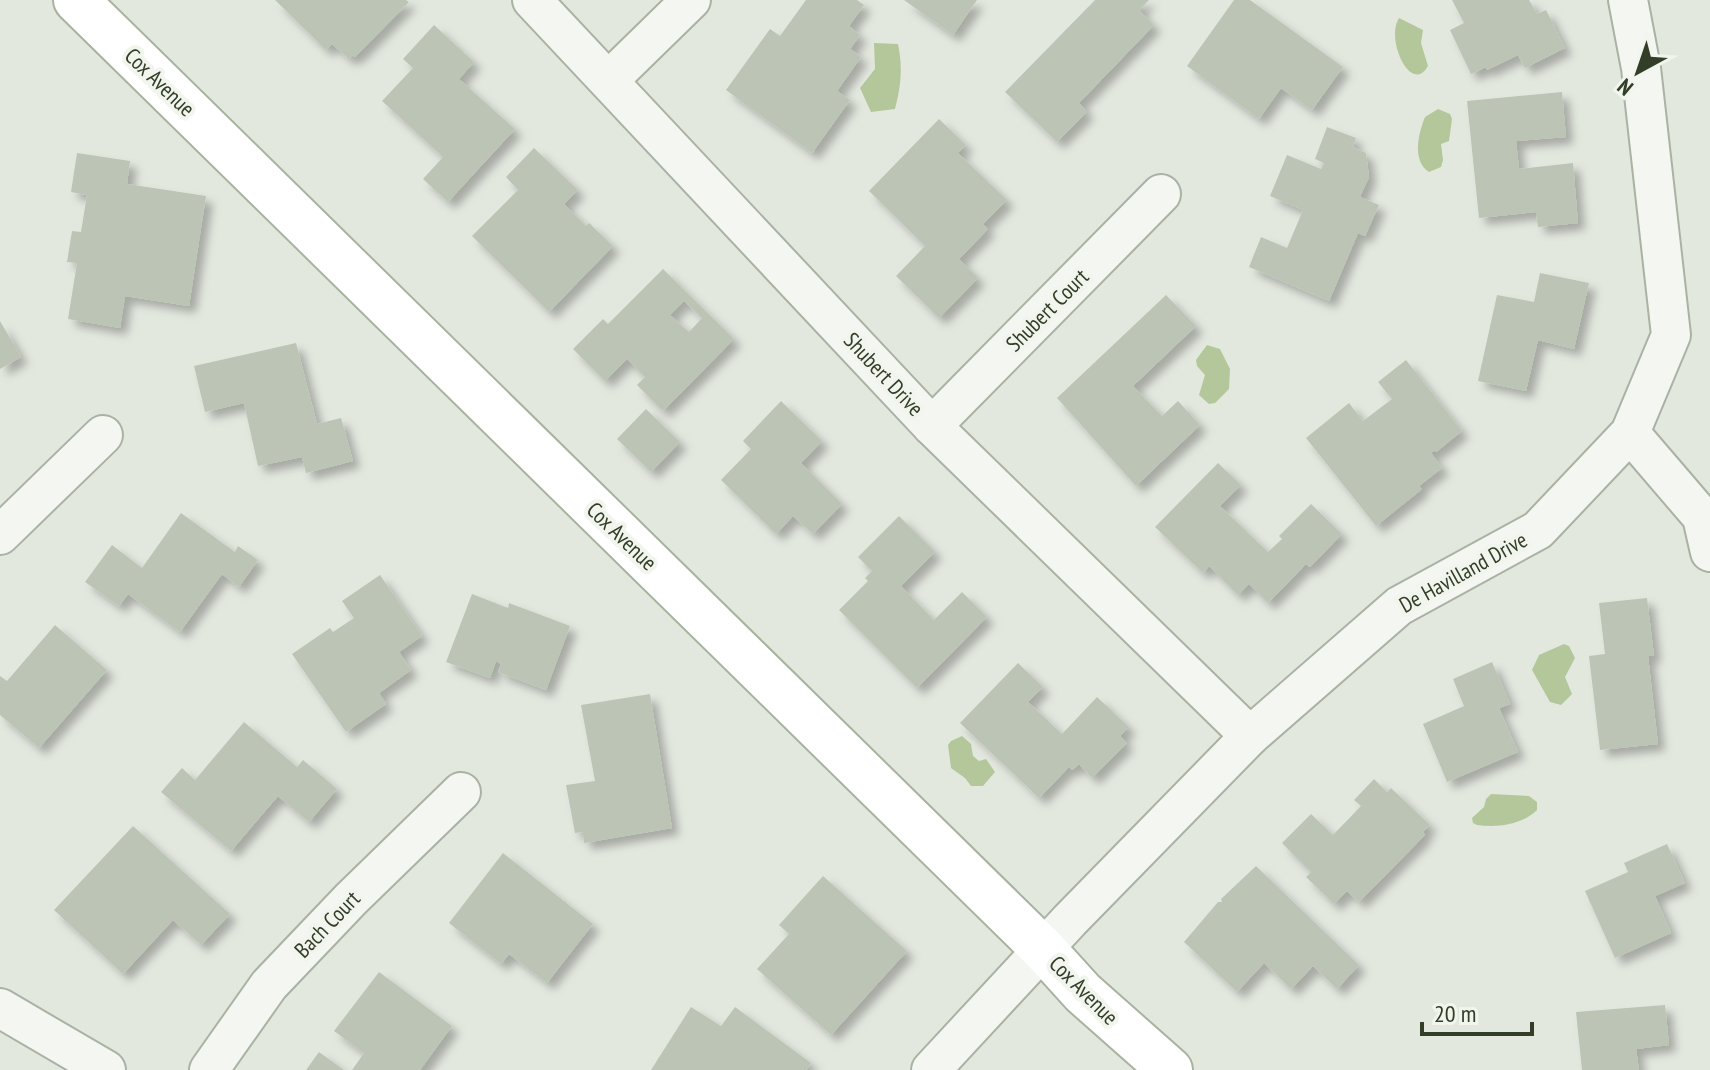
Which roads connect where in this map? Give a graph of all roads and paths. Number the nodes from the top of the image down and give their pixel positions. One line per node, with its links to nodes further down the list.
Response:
1 (76, 0): 14 (main road, Cox Avenue)
2 (532, 0): 5 (street, Shubert Drive)
3 (691, 0): 5 (street)
4 (1628, 0): 8 (street, De Havilland Drive)
5 (609, 80): 7 (street, Shubert Drive)
6 (1161, 194): 7 (street, Shubert Court)
7 (932, 426): 12 (street, Shubert Drive)
8 (1630, 433): 11 (street); 12 (street, De Havilland Drive)
9 (103, 435): 10 (street)
10 (0, 535)
11 (1710, 552)
12 (1250, 736): 14 (street, De Havilland Drive)
13 (461, 792): 17 (street, Bach Court)
14 (1044, 950): 18 (street, De Havilland Drive); 19 (main road, Cox Avenue)
15 (0, 1008): 16 (street)
16 (106, 1070)
17 (209, 1070)
18 (931, 1070)
19 (1170, 1070)

